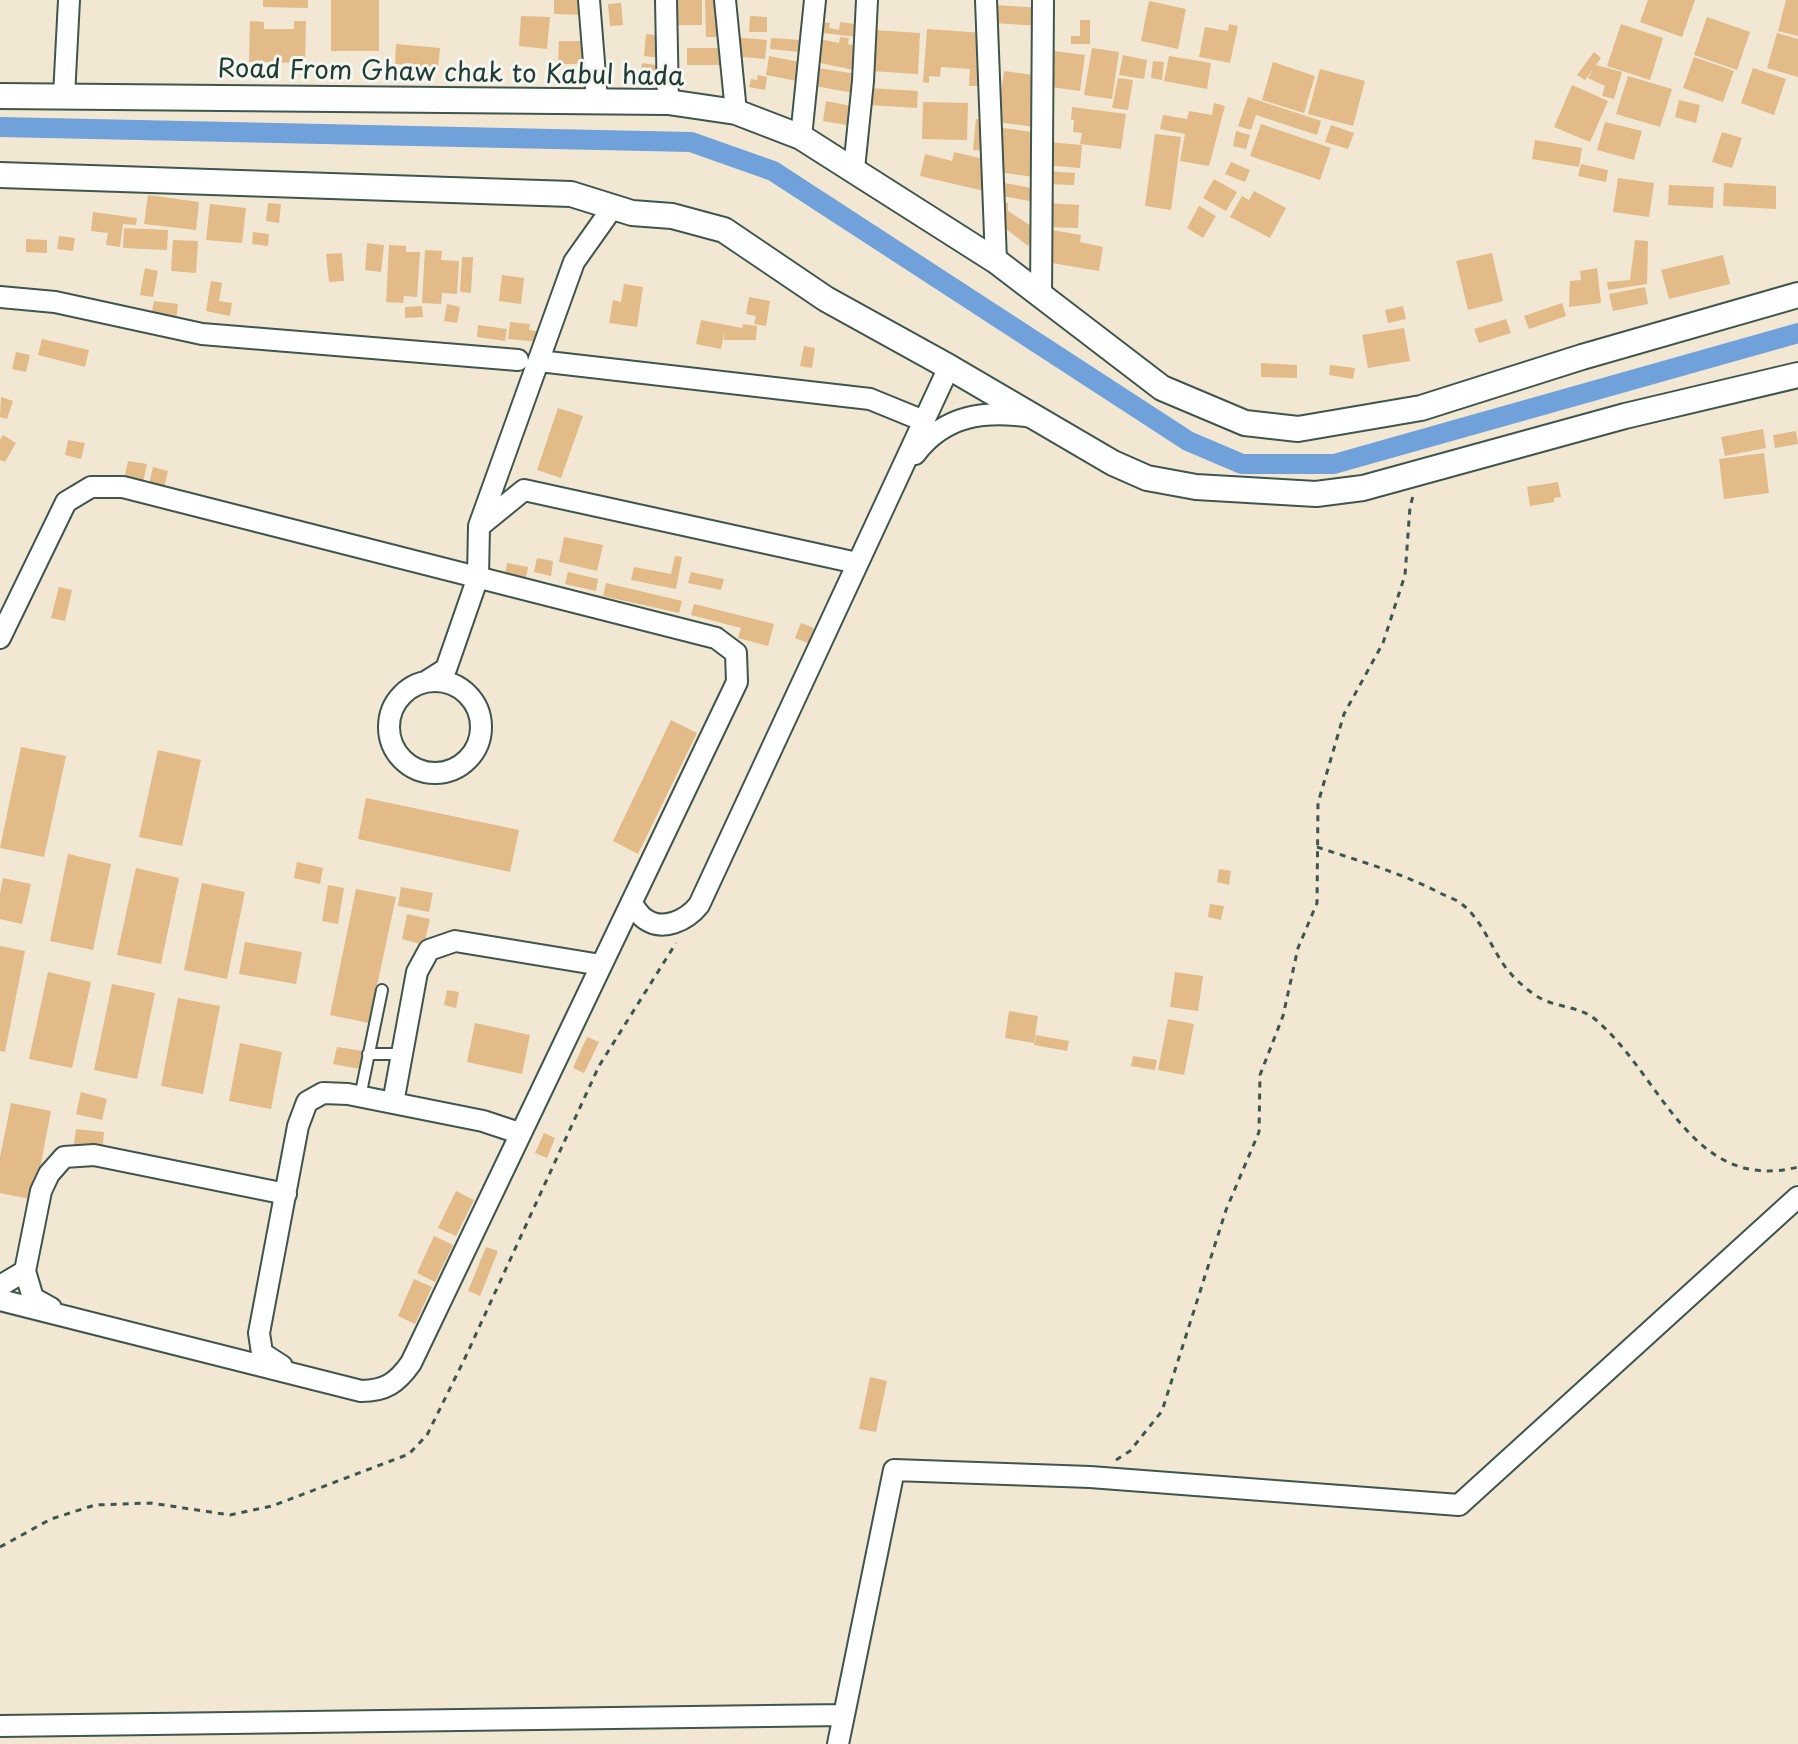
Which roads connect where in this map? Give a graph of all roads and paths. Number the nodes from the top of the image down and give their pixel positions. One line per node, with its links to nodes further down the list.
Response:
1 (69, 0): 10 (street)
2 (589, 0): 11 (street)
3 (666, 0): 12 (street)
4 (725, 0): 13 (street)
5 (815, 0): 14 (street)
6 (867, 0): 15 (street)
7 (986, 0): 18 (street)
8 (1043, 0): 21 (street)
9 (0, 96): 10 (street, Road From Ghaw chak to Kabul hada)
10 (64, 96): 11 (street, Road From Ghaw chak to Kabul hada)
11 (597, 100): 12 (street, Road From Ghaw chak to Kabul hada)
12 (668, 102): 13 (street, Road From Ghaw chak to Kabul hada)
13 (736, 112): 14 (street, Road From Ghaw chak to Kabul hada)
14 (801, 137): 15 (street, Road From Ghaw chak to Kabul hada)
15 (854, 169): 18 (street, Road From Ghaw chak to Kabul hada)
16 (0, 175): 17 (street)
17 (613, 207): 23 (street); 24 (street)
18 (996, 261): 21 (street, Road From Ghaw chak to Kabul hada)
19 (1798, 295): 21 (street, Road From Ghaw chak to Kabul hada)
20 (0, 297): 22 (street)
21 (1041, 297)
22 (518, 360)
23 (539, 361): 27 (street); 30 (street)
24 (949, 367): 26 (street); 27 (street)
25 (1798, 375): 28 (street)
26 (1033, 417): 28 (street); 29 (street)
27 (924, 421): 29 (street)
28 (1420, 473): 37 (path)
29 (897, 480): 31 (street)
30 (479, 526): 31 (street); 32 (street)
31 (857, 563): 39 (street)
32 (478, 577): 33 (street); 34 (street); 38 (street)
33 (0, 638)
34 (446, 669): 35 (street); 36 (street)
35 (427, 681): 36 (street); 36 (street)
36 (462, 689)
37 (1317, 847): 47 (path); 57 (path)
38 (631, 903): 39 (street); 40 (street)
39 (677, 921): 58 (path)
40 (601, 965): 43 (street); 46 (street)
41 (382, 990): 42 (lane)
42 (368, 1054): 43 (lane); 44 (lane)
43 (402, 1054): 45 (street)
44 (360, 1097): 45 (street); 48 (street)
45 (393, 1103): 46 (street)
46 (519, 1133): 56 (street)
47 (1798, 1167)
48 (286, 1194): 50 (street); 54 (street)
49 (1798, 1197): 57 (street)
50 (25, 1271): 51 (street); 53 (street)
51 (0, 1286)
52 (0, 1300): 53 (street)
53 (68, 1318): 55 (street)
54 (259, 1333): 55 (street); 56 (street)
55 (228, 1358): 56 (street)
56 (296, 1375)
57 (1090, 1477): 59 (street)
58 (0, 1547)
59 (844, 1715): 60 (street); 61 (street)
60 (0, 1726)
61 (838, 1744)

